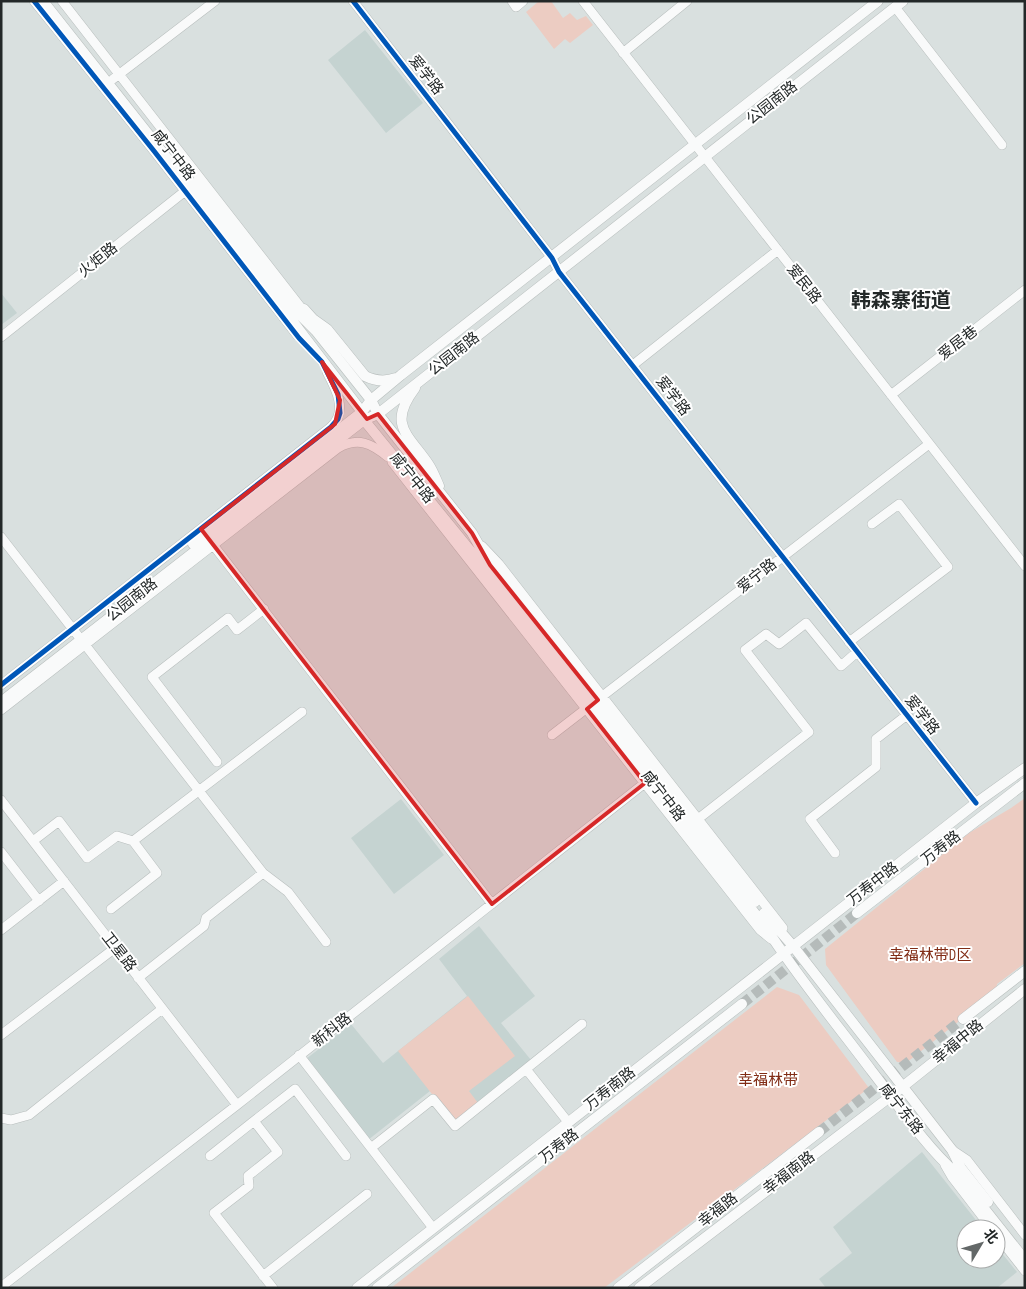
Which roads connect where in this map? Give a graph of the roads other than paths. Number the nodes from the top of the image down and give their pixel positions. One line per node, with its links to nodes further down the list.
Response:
1 (34, 1): 18 (street)
2 (43, 1): 18 (main road, 咸宁中路)
3 (51, 1): 14 (main road, 咸宁中路)
4 (62, 1): 14 (street)
5 (215, 1): 14 (street)
6 (353, 1): 20 (street, 爱学路)
7 (512, 1): 8 (street)
8 (523, 1)
9 (583, 1): 13 (street, 爱民路)
10 (687, 1): 13 (street)
11 (878, 1): 15 (main road, 公园南路)
12 (899, 4): 16 (street); 17 (main road, 公园南路)
13 (623, 53): 15 (street, 爱民路)
14 (116, 77): 18 (main road, 咸宁中路); 23 (street)
15 (696, 145): 17 (street, 爱民路); 20 (main road, 公园南路)
16 (1002, 145)
17 (705, 156): 19 (street, 爱民路); 21 (main road, 公园南路)
18 (190, 187): 24 (main road, 咸宁中路); 25 (street, 火炬路); 26 (main road, 咸宁中路)
19 (778, 250): 27 (street); 30 (street, 爱民路)
20 (552, 258): 21 (street, 爱学路); 28 (main road, 公园南路)
21 (559, 272): 27 (street, 爱学路); 29 (main road, 公园南路)
22 (1025, 290): 30 (street, 爱居巷)
23 (304, 309): 24 (street); 28 (main road)
24 (316, 331): 31 (main road, 咸宁中路)
25 (1, 337)
26 (322, 362): 33 (main road, 咸宁中路); 40 (street)
27 (633, 365): 41 (street, 爱学路)
28 (401, 375): 31 (main road, 公园南路)
29 (421, 380): 32 (main road, 公园南路); 37 (main road)
30 (891, 396): 35 (street, 爱民路)
31 (371, 400): 32 (main road, 咸宁中路); 33 (main road, 公园南路)
32 (378, 414): 33 (main road, 公园南路); 37 (main road, 咸宁中路)
33 (363, 416): 34 (main road, 咸宁中路); 40 (main road, 公园南路)
34 (384, 444): 36 (street); 50 (main road, 咸宁中路)
35 (929, 444): 41 (street, 爱宁路); 42 (street, 爱民路)
36 (388, 457): 40 (street); 50 (street)
37 (444, 498): 50 (main road, 咸宁中路)
38 (872, 524): 45 (street)
39 (1, 537): 44 (street)
40 (207, 537): 43 (street); 44 (main road, 公园南路)
41 (782, 556): 45 (street, 爱学路); 50 (street, 爱宁路)
42 (1025, 566)
43 (264, 609): 55 (street); 70 (street)
44 (80, 636): 47 (street); 48 (main road, 公园南路); 49 (main road, 公园南路); 51 (street); 59 (street)
45 (849, 642): 46 (street, 爱学路)
46 (857, 652): 53 (street, 爱学路); 62 (street)
47 (1, 685)
48 (1, 694)
49 (1, 702)
50 (595, 703): 54 (street, 爱宁路); 57 (main road, 咸宁中路)
51 (1, 710)
52 (302, 712): 59 (street)
53 (907, 715): 61 (street, 爱学路); 66 (street)
54 (552, 735)
55 (217, 762)
56 (1025, 768): 61 (main road, 万寿中路)
57 (653, 777): 62 (street); 70 (street, 新科路); 75 (main road, 咸宁中路); 77 (main road, 咸宁中路)
58 (1025, 783): 72 (main road, 万寿路)
59 (198, 791): 64 (street); 67 (street)
60 (1, 800): 63 (street, 卫星路)
61 (976, 803): 75 (main road, 万寿中路)
62 (698, 819): 75 (street)
63 (33, 841): 64 (street); 68 (street, 卫星路)
64 (133, 841): 71 (street)
65 (1, 852): 69 (street)
66 (836, 853)
67 (263, 873): 74 (street); 79 (street)
68 (64, 881): 69 (street); 76 (street, 卫星路)
69 (39, 901): 73 (street)
70 (492, 904): 86 (street, 新科路)
71 (110, 909)
72 (857, 913)
73 (1, 930)
74 (326, 942)
75 (793, 946): 77 (main road, 万寿南路); 88 (main road, 咸宁东路)
76 (115, 948): 79 (street, 卫星路); 85 (street)
77 (783, 954): 89 (main road, 咸宁东路); 93 (main road, 万寿南路)
78 (1025, 971): 83 (main road)
79 (138, 978): 82 (street, 卫星路)
80 (1025, 989): 88 (main road, 幸福中路)
81 (742, 1004): 102 (main road, 万寿路)
82 (162, 1009): 90 (street, 卫星路); 91 (street)
83 (963, 1019)
84 (582, 1024): 87 (street)
85 (1, 1035)
86 (299, 1055): 90 (street, 新科路); 96 (street)
87 (526, 1069): 93 (street); 96 (street)
88 (903, 1086): 89 (main road, 幸福中路); 97 (main road, 咸宁东路)
89 (891, 1096): 100 (main road, 咸宁东路); 118 (main road, 幸福南路)
90 (237, 1105): 112 (street, 新科路)
91 (1, 1118)
92 (254, 1121): 98 (street); 99 (street); 111 (street)
93 (568, 1122): 95 (main road, 万寿南路)
94 (819, 1132): 110 (main road, 幸福路)
95 (545, 1140): 102 (main road); 104 (main road, 万寿南路)
96 (371, 1148): 104 (street)
97 (952, 1150): 105 (street); 107 (main road, 咸宁东路)
98 (210, 1156)
99 (346, 1156)
100 (942, 1161): 103 (street); 108 (main road, 咸宁东路)
101 (367, 1194): 111 (street)
102 (491, 1199): 113 (main road, 万寿路)
103 (984, 1219)
104 (433, 1228): 115 (main road, 万寿南路)
105 (1025, 1235)
106 (1006, 1247): 109 (street)
107 (1025, 1250)
108 (1025, 1260)
109 (1025, 1271)
110 (637, 1273): 116 (main road, 幸福路); 117 (main road)
111 (263, 1276): 114 (street)
112 (1, 1287)
113 (377, 1287)
114 (273, 1288)
115 (357, 1288)
116 (618, 1288)
117 (626, 1288)
118 (639, 1288)

